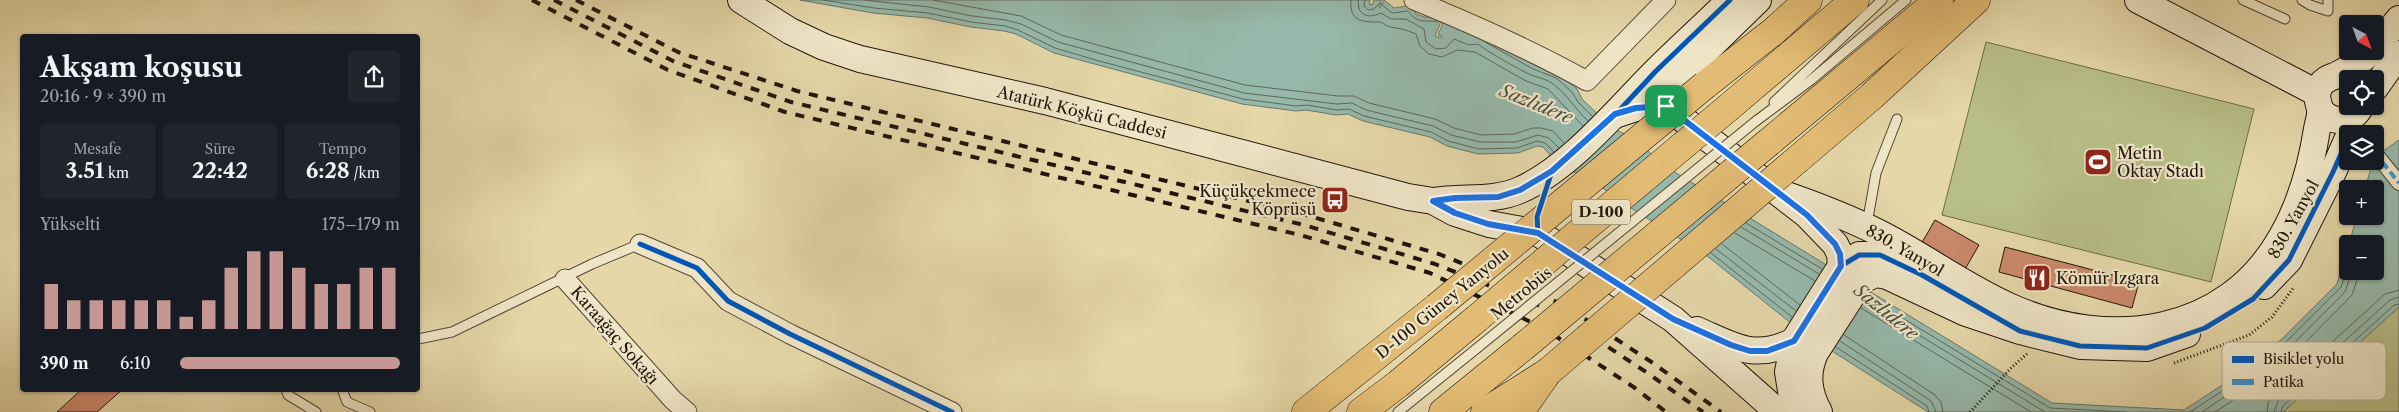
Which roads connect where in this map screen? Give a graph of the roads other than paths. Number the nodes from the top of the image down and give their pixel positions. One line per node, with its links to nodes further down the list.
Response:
1 (741, 0): 34 (main road, Atatürk Köşkü Caddesi)
2 (1414, 0): 3 (street)
3 (1666, 0)
4 (1730, 0): 26 (main road)
5 (1758, 0): 25 (main road)
6 (1808, 0): 50 (main road, D-100 Güney Yanyolu, bridge)
7 (1855, 0): 51 (main road, D-100, bridge)
8 (1882, 0): 29 (lane, Metrobüs)
9 (1906, 0): 29 (lane, Metrobüs)
10 (1939, 0): 29 (main road)
11 (1976, 0): 43 (main road, bridge)
12 (2243, 0): 17 (lane)
13 (2302, 0): 14 (lane)
14 (2328, 0)
15 (2152, 5): 24 (main road)
16 (2399, 19): 18 (main road)
17 (2285, 20)
18 (2384, 37)
19 (2399, 54): 22 (main road)
20 (2363, 60): 21 (main road)
21 (2353, 70)
22 (2384, 75)
23 (2339, 78): 24 (main road)
24 (2318, 101): 28 (main road); 35 (main road, 830. Yanyol)
25 (1666, 106): 26 (main road); 33 (main road)
26 (1615, 114): 31 (main road)
27 (1897, 119): 35 (lane)
28 (2355, 123): 38 (main road, 830. Yanyol)
29 (1762, 131): 52 (lane, Metrobüs, bridge); 53 (main road, bridge)
30 (2384, 164): 32 (street)
31 (1552, 171): 34 (main road); 36 (main road)
32 (2399, 183)
33 (1778, 192): 35 (main road, 830. Yanyol); 38 (main road)
34 (1433, 201): 36 (main road)
35 (1867, 228)
36 (1538, 233): 40 (main road)
37 (640, 244): 39 (lane); 49 (street)
38 (1851, 273): 42 (main road)
39 (566, 279): 41 (lane); 48 (street, Karaağaç Sokağı)
40 (1673, 319): 42 (main road); 57 (main road)
41 (420, 339)
42 (1804, 347): 58 (main road); 59 (main road)
43 (1548, 372): 54 (main road); 55 (main road); 56 (main road)
44 (287, 392): 46 (lane)
45 (343, 392): 47 (lane)
46 (316, 412)
47 (370, 412)
48 (687, 412)
49 (952, 412)
50 (1306, 412)
51 (1361, 412)
52 (1398, 412)
53 (1443, 412)
54 (1485, 412)
55 (1503, 412)
56 (1520, 412)
57 (1778, 412)
58 (1798, 412)
59 (1819, 412)

